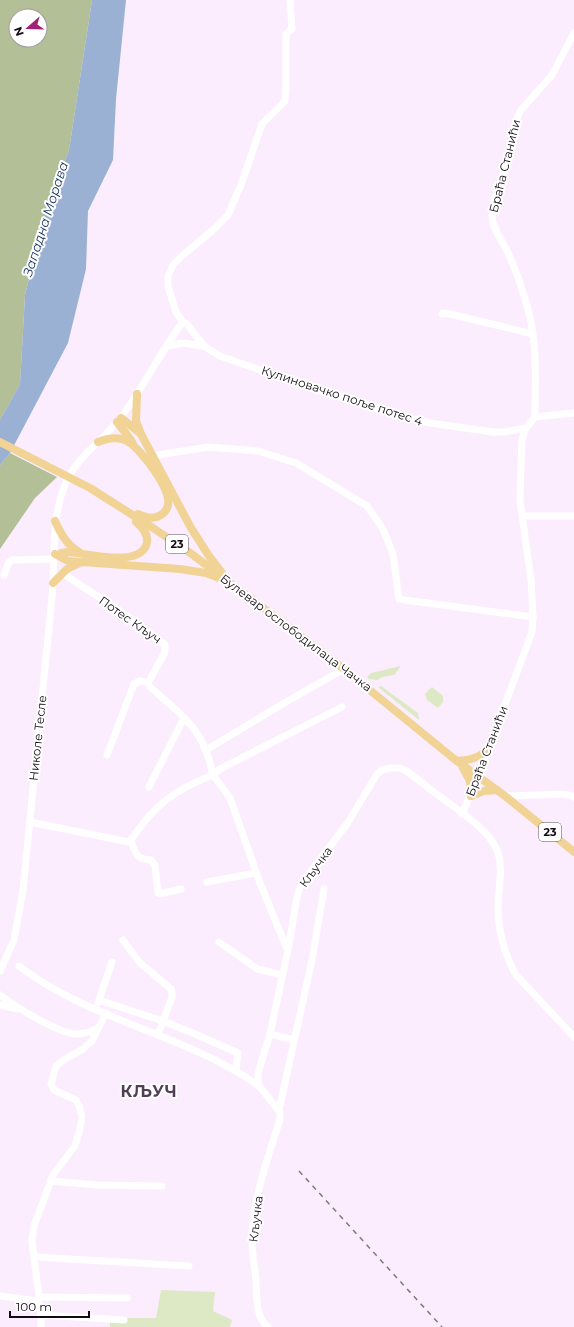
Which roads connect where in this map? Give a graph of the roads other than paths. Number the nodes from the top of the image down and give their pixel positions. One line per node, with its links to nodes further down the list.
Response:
1 (290, 0): 4 (street, Кулиновачко поље потес 4)
2 (574, 33): 5 (street, Браћа Станићи)
3 (442, 314): 5 (street)
4 (183, 322): 6 (street); 7 (street, Кулиновачко поље потес 4)
5 (533, 334): 10 (street, Браћа Станићи)
6 (168, 346): 7 (street, Кулиновачко поље потес 4); 8 (street)
7 (204, 346): 12 (street, Кулиновачко поље потес 4)
8 (137, 394): 11 (street); 13 (main road)
9 (574, 413): 10 (street)
10 (535, 417): 12 (street)
11 (119, 420): 13 (main road); 15 (street); 16 (main road)
12 (526, 428): 19 (street, Браћа Станићи)
13 (141, 434): 17 (main road)
14 (0, 442): 18 (main road, Булевар ослободилаца Чачка / 23)
15 (98, 442): 16 (main road); 21 (street, Николе Тесле)
16 (133, 446): 18 (main road)
17 (152, 456): 27 (main road); 29 (street)
18 (128, 512): 22 (main road); 27 (main road, Булевар ослободилаца Чачка / 23)
19 (522, 516): 20 (street); 29 (street, Браћа Станићи)
20 (574, 516)
21 (55, 521): 22 (main road); 23 (street, Николе Тесле)
22 (81, 553): 23 (main road)
23 (56, 556): 24 (main road); 26 (street); 28 (street, Николе Тесле)
24 (82, 562): 25 (main road); 27 (main road)
25 (62, 574): 28 (main road); 31 (street, Потес Кључ)
26 (4, 575)
27 (225, 579): 30 (main road, Булевар ослободилаца Чачка / 23)
28 (53, 583): 46 (street, Николе Тесле)
29 (533, 617): 34 (street, Браћа Станићи)
30 (344, 670): 35 (street); 37 (main road, Булевар ослободилаца Чачка / 23)
31 (148, 684): 33 (street); 36 (street)
32 (342, 707): 38 (street)
33 (184, 718): 35 (street); 40 (street)
34 (488, 749): 37 (main road); 39 (street, Браћа Станићи)
35 (206, 750): 38 (street)
36 (107, 755)
37 (457, 761): 39 (main road, Булевар ослободилаца Чачка / 23); 42 (main road)
38 (213, 775): 47 (street); 49 (street)
39 (478, 777): 41 (main road, Булевар ослободилаца Чачка / 23); 42 (street, Браћа Станићи)
40 (148, 787)
41 (497, 790): 42 (main road); 43 (main road, Булевар ослободилаца Чачка / 23)
42 (470, 796): 45 (street, Браћа Станићи)
43 (505, 796): 44 (street); 48 (main road, Булевар ослободилаца Чачка / 23)
44 (574, 797)
45 (462, 814): 55 (street, Кључка); 71 (street)
46 (30, 822): 47 (street); 58 (street, Николе Тесле)
47 (132, 840): 52 (street)
48 (574, 852)
49 (256, 873): 50 (street); 55 (street)
50 (207, 882)
51 (324, 889): 72 (street, Кључка)
52 (181, 890)
53 (123, 940): 66 (street)
54 (219, 942): 59 (street)
55 (288, 950): 59 (street, Кључка)
56 (112, 962): 61 (street)
57 (18, 966): 63 (street)
58 (0, 971)
59 (282, 975): 69 (street, Кључка)
60 (0, 996): 64 (street)
61 (99, 1000): 63 (street); 66 (street)
62 (0, 1006): 64 (street)
63 (96, 1009): 65 (street)
64 (20, 1010): 68 (street)
65 (106, 1013): 67 (street); 70 (street)
66 (163, 1021): 70 (street); 74 (street)
67 (99, 1027): 68 (street); 73 (street)
68 (82, 1034): 73 (street)
69 (270, 1034): 72 (street); 75 (street, Кључка)
70 (158, 1035): 74 (street)
71 (574, 1037)
72 (294, 1040): 76 (street, Кључка)
73 (88, 1045): 77 (street)
74 (236, 1070): 75 (street)
75 (259, 1086): 76 (street)
76 (279, 1110): 87 (street, Кључка)
77 (50, 1181): 78 (street); 79 (street)
78 (162, 1186)
79 (35, 1257): 80 (street); 83 (street)
80 (189, 1266)
81 (0, 1296): 83 (street)
82 (127, 1298): 83 (street)
83 (39, 1299): 84 (street)
84 (41, 1315): 85 (street); 86 (street)
85 (124, 1320)
86 (42, 1327)
87 (268, 1327)

